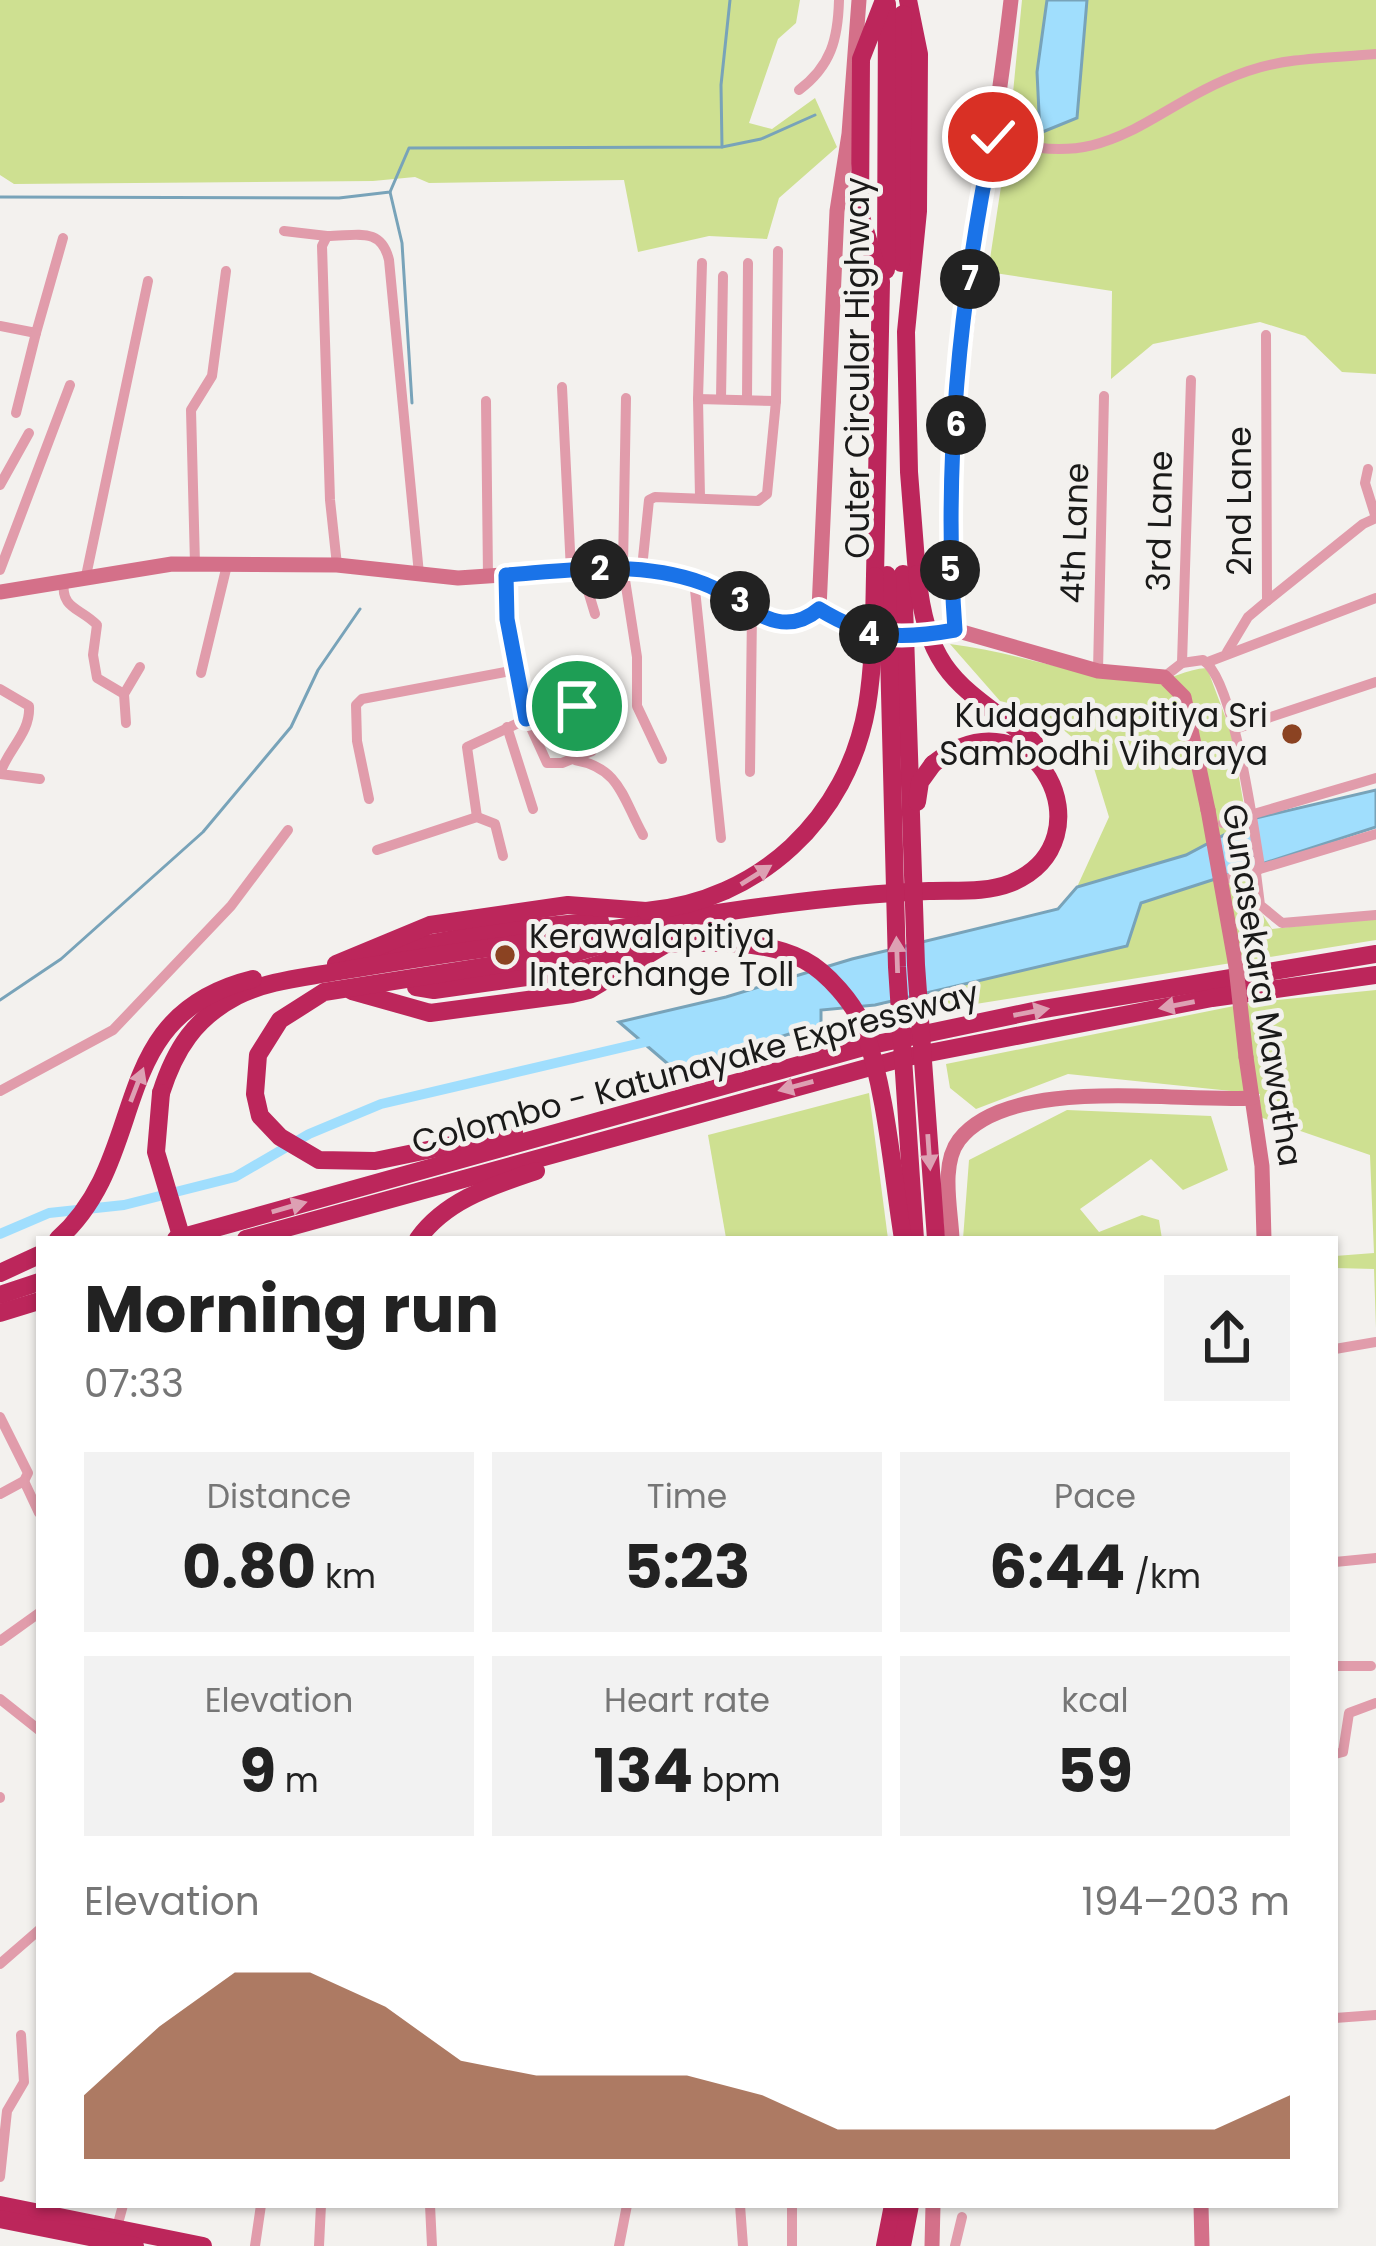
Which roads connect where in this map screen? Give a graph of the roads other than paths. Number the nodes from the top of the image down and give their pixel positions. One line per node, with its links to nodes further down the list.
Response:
1 (839, 0): 6 (street)
2 (860, 0): 54 (street)
3 (1011, 0): 7 (street)
4 (894, 3): 15 (highway, Outer Circular Highway); 15 (highway); 46 (highway)
5 (1376, 54): 7 (street)
6 (800, 90)
7 (993, 137): 57 (street)
8 (284, 231): 9 (street)
9 (327, 236): 39 (street); 44 (street)
10 (63, 238): 19 (street)
11 (778, 251): 30 (street)
12 (702, 263): 26 (street)
13 (748, 263): 28 (street)
14 (226, 271): 37 (street)
15 (888, 275): 46 (highway, Outer Circular Highway)
16 (723, 276): 27 (street)
17 (148, 281): 47 (street)
18 (0, 326): 19 (street)
19 (36, 333): 31 (street)
20 (1266, 335): 53 (street, 2nd Lane)
21 (1191, 380): 60 (street, 3rd Lane)
22 (70, 385): 42 (street)
23 (562, 387): 43 (street)
24 (1104, 396): 63 (street, 4th Lane)
25 (626, 398): 40 (street)
26 (698, 399): 27 (street); 35 (street)
27 (722, 399): 28 (street)
28 (746, 399): 30 (street)
29 (486, 401): 48 (street)
30 (776, 401): 35 (street)
31 (16, 413)
32 (29, 434): 34 (street)
33 (1368, 469): 36 (street)
34 (0, 485)
35 (700, 497): 41 (street)
36 (1376, 518): 53 (street)
37 (195, 564): 38 (street); 47 (street)
38 (227, 565): 39 (street); 64 (street)
39 (337, 565): 44 (street)
40 (622, 567): 41 (street); 43 (street); 78 (street)
41 (643, 568): 50 (street)
42 (0, 570)
43 (576, 571): 45 (street); 56 (street)
44 (419, 574): 48 (street)
45 (506, 575): 48 (street); 62 (street)
46 (896, 575): 97 (highway, one-way to 46, bridge); 97 (highway, bridge); 102 (highway, Outer Circular Highway, bridge); 118 (highway, Outer Circular Highway, one-way to 46, bridge)
47 (86, 576): 49 (street)
48 (488, 577)
49 (64, 580): 51 (street); 68 (street)
50 (694, 580): 55 (street); 91 (street)
51 (0, 592)
52 (1376, 598): 58 (street)
53 (1267, 602): 58 (street, 2nd Lane)
54 (819, 609): 55 (street); 57 (street)
55 (752, 612): 79 (street)
56 (595, 614)
57 (955, 630): 63 (street)
58 (1227, 652): 59 (street)
59 (1208, 662): 60 (street); 74 (street)
60 (1182, 663): 65 (street)
61 (140, 667): 68 (street)
62 (516, 670): 70 (street); 83 (street)
63 (1099, 671): 65 (street)
64 (201, 673)
65 (1164, 676): 108 (street, Gunasekara Mawatha, bridge)
66 (1376, 682): 74 (street)
67 (0, 688): 80 (street)
68 (124, 694): 71 (street)
69 (577, 706): 70 (street)
70 (526, 719): 72 (street); 75 (street)
71 (126, 723)
72 (507, 727): 84 (street); 85 (street)
73 (566, 727): 75 (street)
74 (1234, 729): 86 (street)
75 (536, 737): 77 (street)
76 (592, 752): 77 (street)
77 (571, 759): 90 (street)
78 (662, 759)
79 (750, 772)
80 (0, 775): 82 (street)
81 (1376, 778): 86 (street)
82 (40, 779)
83 (369, 799)
84 (533, 809)
85 (477, 817): 92 (street); 93 (street)
86 (1252, 819): 87 (street); 94 (street)
87 (1223, 823)
88 (287, 830): 106 (street)
89 (1376, 834): 94 (street)
90 (643, 835)
91 (721, 838)
92 (377, 850)
93 (503, 856)
94 (1258, 870): 95 (street); 96 (street)
95 (1230, 878)
96 (1376, 915)
97 (642, 923): 101 (highway); 101 (highway); 102 (highway, bridge); 103 (highway); 105 (highway); 107 (highway)
98 (667, 944): 100 (highway); 105 (highway); 105 (highway); 117 (highway, bridge)
99 (1376, 954): 109 (highway, Colombo - Katunayake Expressway, one-way to 99)
100 (618, 958): 105 (highway); 105 (highway)
101 (354, 963): 103 (highway)
102 (916, 965): 119 (highway, Outer Circular Highway, one-way to 119, bridge)
103 (328, 968): 111 (highway, one-way to 103)
104 (1376, 976): 110 (highway, Colombo - Katunayake Expressway, one-way to 110)
105 (381, 985): 109 (highway)
106 (0, 1091)
107 (165, 1095): 112 (highway, bridge); 114 (highway)
108 (1252, 1098): 120 (street); 121 (street, Gunasekara Mawatha)
109 (665, 1102): 113 (highway, Colombo - Katunayake Expressway, one-way to 109)
110 (716, 1108): 115 (highway, Colombo - Katunayake Expressway); 116 (highway)
111 (61, 1236)
112 (178, 1236)
113 (190, 1236)
114 (191, 1236)
115 (257, 1236)
116 (421, 1236)
117 (903, 1236)
118 (915, 1236)
119 (936, 1236)
120 (952, 1236)
121 (1264, 1236)
122 (36, 1256): 123 (highway)
123 (0, 1274)
124 (36, 1284): 126 (highway)
125 (36, 1302): 126 (highway)
126 (2, 1306)
127 (1376, 1342): 128 (street)
128 (1338, 1348)
129 (0, 1418): 130 (street)
130 (3, 1432): 131 (street)
131 (24, 1481): 132 (street); 133 (street)
132 (0, 1494)
133 (36, 1507)
134 (1376, 1558): 135 (street)
135 (1338, 1562)
136 (36, 1615): 137 (street)
137 (0, 1641)
138 (1338, 1666): 139 (street)
139 (1371, 1666)
140 (0, 1699): 142 (street)
141 (1376, 1703): 143 (street)
142 (36, 1728)
143 (1338, 1753)
144 (36, 1933): 145 (street)
145 (0, 1964)
146 (1376, 2015): 147 (street)
147 (1338, 2018)
148 (21, 2035): 149 (street)
149 (0, 2177)
150 (0, 2205): 164 (highway)
151 (122, 2208): 164 (street)
152 (261, 2208): 167 (street)
153 (321, 2208): 168 (street)
154 (430, 2208): 169 (street)
155 (626, 2208): 170 (street)
156 (740, 2208): 171 (street)
157 (792, 2208): 172 (street)
158 (892, 2208): 173 (highway)
159 (909, 2208): 174 (highway)
160 (933, 2208): 175 (street)
161 (1201, 2208): 177 (street)
162 (962, 2217): 176 (street)
163 (0, 2219): 164 (highway)
164 (115, 2235): 165 (highway); 166 (highway)
165 (135, 2246)
166 (203, 2246)
167 (255, 2246)
168 (319, 2246)
169 (432, 2246)
170 (619, 2246)
171 (743, 2246)
172 (792, 2246)
173 (885, 2246)
174 (902, 2246)
175 (932, 2246)
176 (955, 2246)
177 (1202, 2246)

